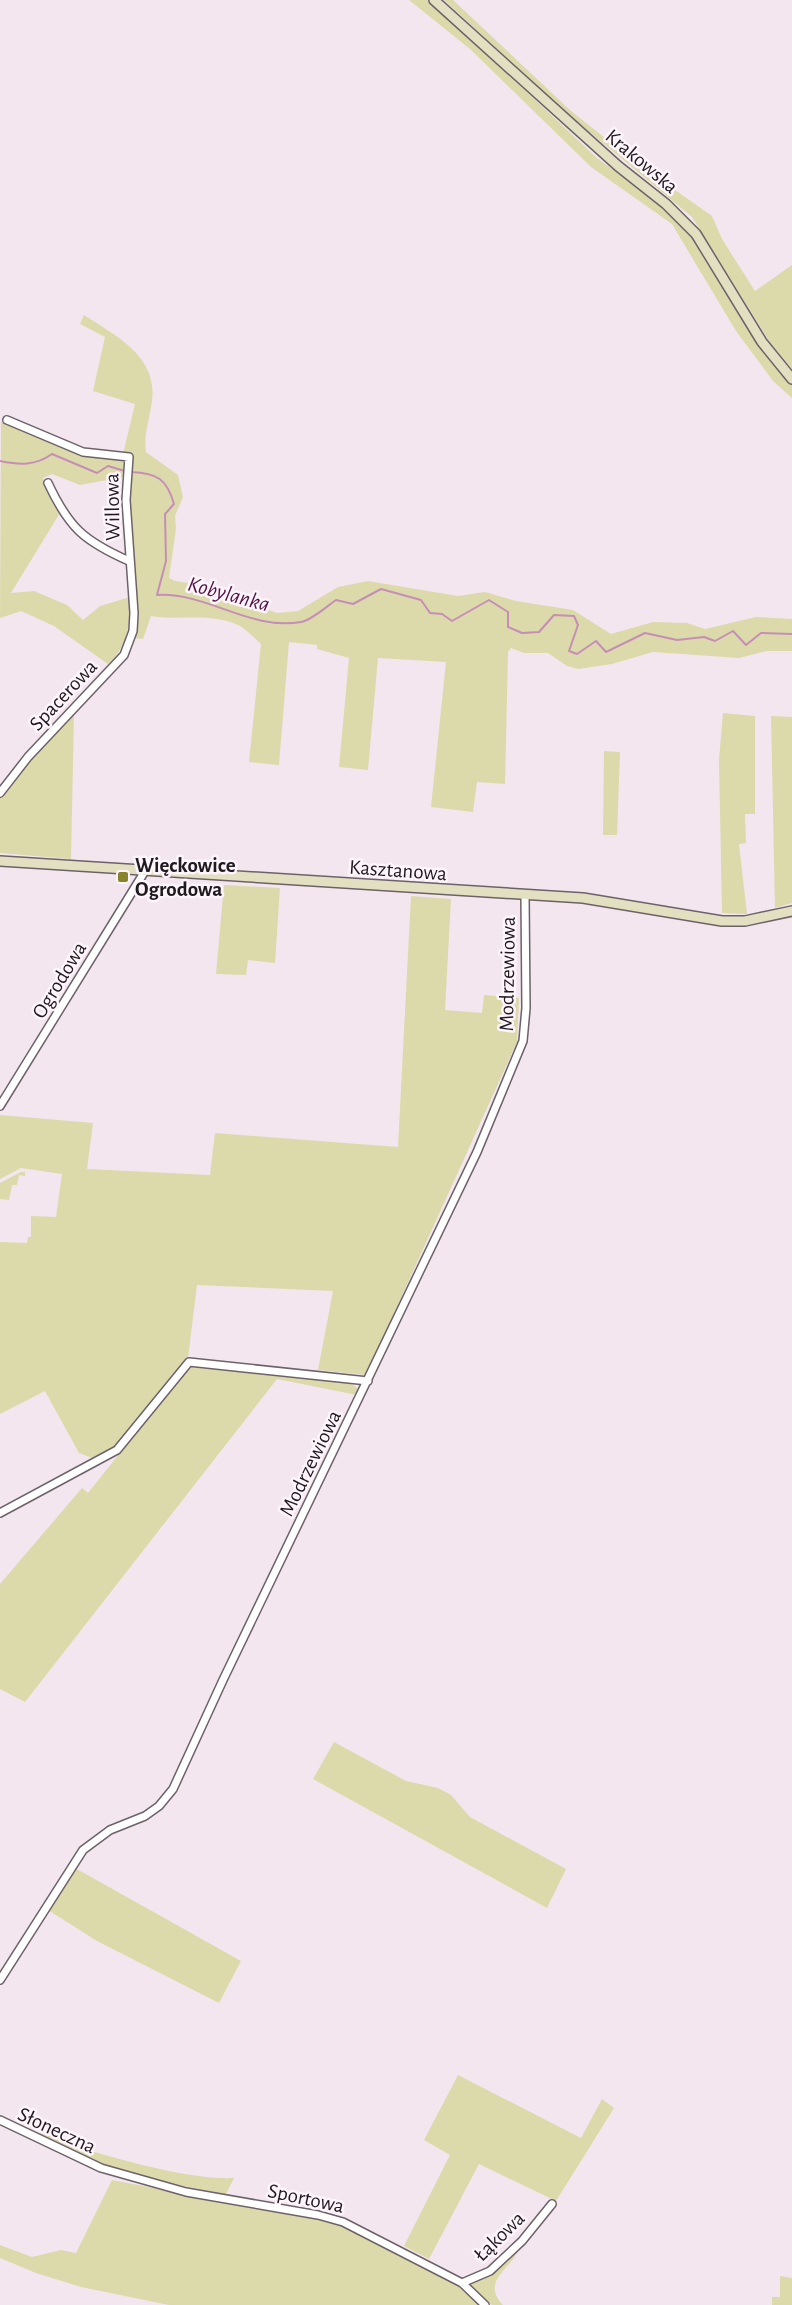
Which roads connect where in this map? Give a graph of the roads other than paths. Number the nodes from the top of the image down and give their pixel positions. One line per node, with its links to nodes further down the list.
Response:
1 (434, 0): 2 (street, Krakowska)
2 (792, 379)
3 (8, 420): 5 (street, Willowa)
4 (48, 483): 5 (street)
5 (129, 561): 6 (street, Willowa)
6 (134, 613): 7 (street, Spacerowa)
7 (0, 793)
8 (0, 861): 9 (street, Kasztanowa)
9 (145, 871): 10 (street, Kasztanowa); 12 (street, Ogrodowa)
10 (525, 896): 11 (street, Kasztanowa); 13 (street, Modrzewiowa)
11 (792, 911)
12 (0, 1107)
13 (368, 1381): 14 (street); 15 (street, Modrzewiowa)
14 (0, 1513)
15 (0, 1980)
16 (0, 2120): 17 (street, Słoneczna)
17 (101, 2168): 19 (street, Sportowa)
18 (552, 2204): 19 (street, Łąkowa)
19 (462, 2283): 20 (street, Sportowa)
20 (485, 2305)

